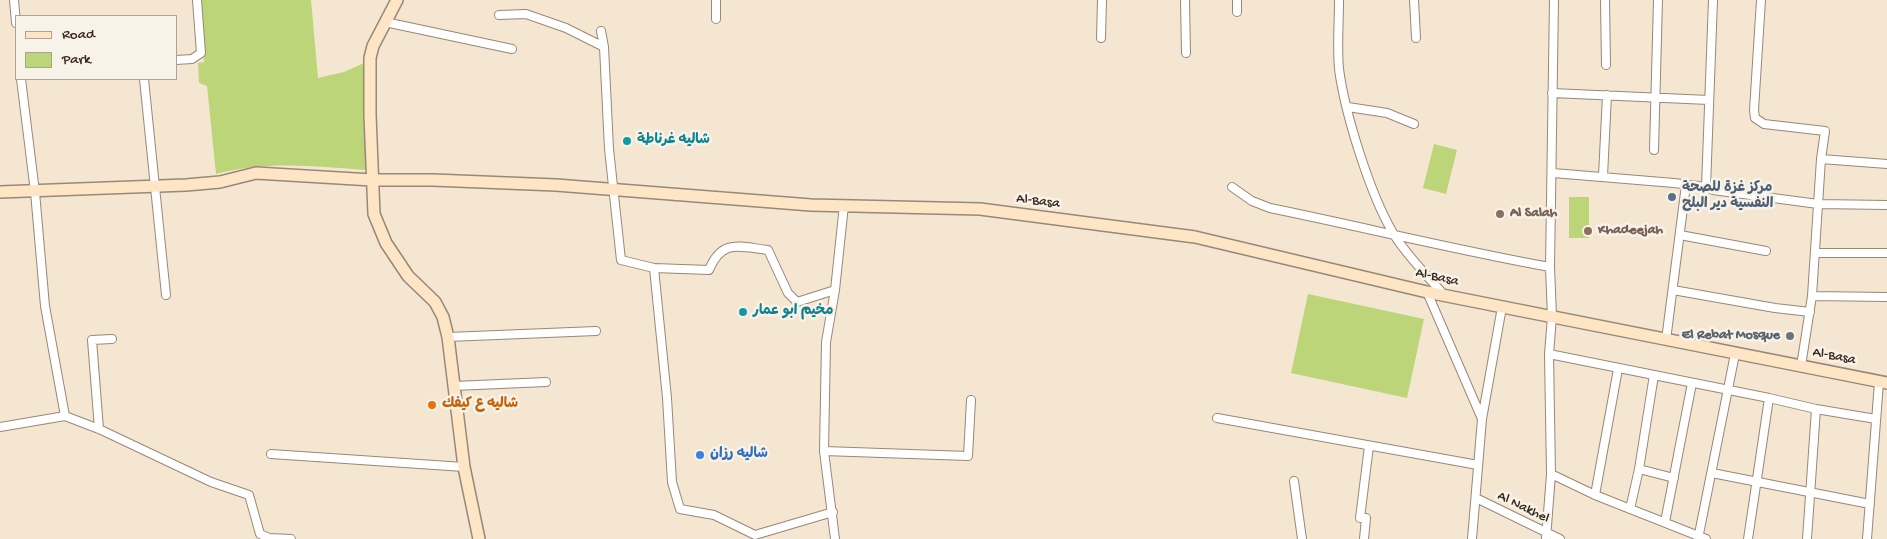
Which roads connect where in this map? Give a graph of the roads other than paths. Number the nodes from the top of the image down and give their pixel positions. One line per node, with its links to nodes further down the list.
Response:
1 (14, 0): 16 (street)
2 (197, 0): 26 (street)
3 (397, 0): 19 (street)
4 (716, 0): 18 (street)
5 (1102, 0): 21 (street)
6 (1185, 0): 25 (street)
7 (1237, 0): 15 (street)
8 (1339, 0): 34 (street)
9 (1414, 0): 22 (street)
10 (1554, 0): 30 (street)
11 (1605, 0): 27 (street)
12 (1658, 0): 32 (street)
13 (1713, 0): 33 (street)
14 (1761, 0): 37 (street)
15 (1237, 12)
16 (15, 15)
17 (499, 15): 23 (street)
18 (716, 18)
19 (385, 22): 24 (street); 41 (street)
20 (601, 31): 23 (street)
21 (1101, 38)
22 (1416, 38)
23 (604, 47): 48 (street)
24 (512, 49)
25 (1186, 54)
26 (178, 60)
27 (1606, 65)
28 (21, 80): 47 (street)
29 (144, 80): 43 (street)
30 (1552, 93): 31 (street); 39 (street)
31 (1606, 95): 32 (street); 40 (street)
32 (1656, 97): 33 (street); 36 (street)
33 (1709, 100): 45 (street)
34 (1348, 107): 35 (street); 52 (street)
35 (1414, 124)
36 (1654, 150)
37 (1821, 159): 38 (street); 49 (street)
38 (1887, 164)
39 (1553, 173): 40 (street); 57 (street)
40 (1603, 176): 42 (street)
41 (372, 180): 43 (street, Al-Basa); 48 (street, Al-Basa); 70 (street)
42 (1686, 184): 45 (street); 53 (street)
43 (155, 187): 47 (street, Al-Basa); 62 (street)
44 (1232, 187): 52 (street)
45 (1706, 187): 49 (street)
46 (0, 192): 47 (street, Al-Basa)
47 (35, 192): 86 (street)
48 (614, 192): 50 (street, Al-Basa); 58 (street)
49 (1818, 204): 51 (street); 55 (street)
50 (844, 205): 59 (street); 61 (street, Al-Basa)
51 (1887, 205)
52 (1393, 234): 57 (street); 63 (street)
53 (1680, 235): 54 (street); 60 (street)
54 (1766, 251)
55 (1815, 253): 56 (street); 64 (street)
56 (1887, 253)
57 (1550, 267): 68 (street)
58 (654, 268): 59 (street); 111 (street)
59 (835, 290): 93 (street)
60 (1673, 290): 67 (street); 72 (street)
61 (1427, 292): 63 (street, Al-Basa); 88 (street)
62 (166, 295)
63 (1444, 295): 66 (street, Al-Basa)
64 (1812, 296): 65 (street); 67 (street)
65 (1887, 297)
66 (1502, 307): 68 (street, Al-Basa); 88 (street)
67 (1810, 312): 75 (street)
68 (1552, 317): 72 (street, Al-Basa); 73 (street)
69 (596, 331): 70 (street)
70 (448, 338): 81 (street)
71 (112, 339): 91 (street)
72 (1666, 340): 74 (street, Al-Basa)
73 (1548, 354): 76 (street); 99 (street)
74 (1735, 354): 75 (street, Al-Basa); 82 (street)
75 (1801, 366): 79 (street, Al-Basa)
76 (1618, 369): 77 (street); 104 (street)
77 (1654, 375): 80 (street); 97 (street)
78 (546, 382): 81 (street)
79 (1883, 382): 89 (street)
80 (1692, 383): 82 (street); 100 (street)
81 (454, 386): 96 (street)
82 (1728, 390): 83 (street); 98 (street)
83 (1769, 398): 85 (street); 102 (street)
84 (971, 400): 93 (street)
85 (1816, 410): 89 (street); 103 (street)
86 (65, 416): 90 (street); 91 (street)
87 (1217, 418): 92 (street)
88 (1482, 419): 95 (street)
89 (1876, 419): 106 (street)
90 (0, 427)
91 (100, 429): 113 (street)
92 (1369, 446): 95 (street); 117 (street)
93 (824, 451): 108 (street)
94 (271, 454): 96 (street)
95 (1478, 465): 105 (street)
96 (464, 467): 114 (street)
97 (1639, 470): 100 (street); 107 (street)
98 (1712, 473): 102 (street); 112 (street)
99 (1551, 474): 104 (street); 110 (street)
100 (1674, 478): 109 (street)
101 (1294, 481): 116 (street)
102 (1756, 482): 103 (street); 120 (street)
103 (1810, 492): 106 (street); 121 (street)
104 (1595, 495): 107 (street)
105 (1476, 498): 110 (street, Al Nakhel); 118 (street)
106 (1870, 504): 122 (street)
107 (1630, 509): 109 (street)
108 (833, 512): 111 (street); 115 (street)
109 (1665, 522): 112 (street)
110 (1546, 536): 119 (street, Al Nakhel)
111 (755, 537)
112 (1701, 538)
113 (291, 539)
114 (479, 539)
115 (835, 539)
116 (1302, 539)
117 (1364, 539)
118 (1472, 539)
119 (1560, 539)
120 (1748, 539)
121 (1807, 539)
122 (1867, 539)

